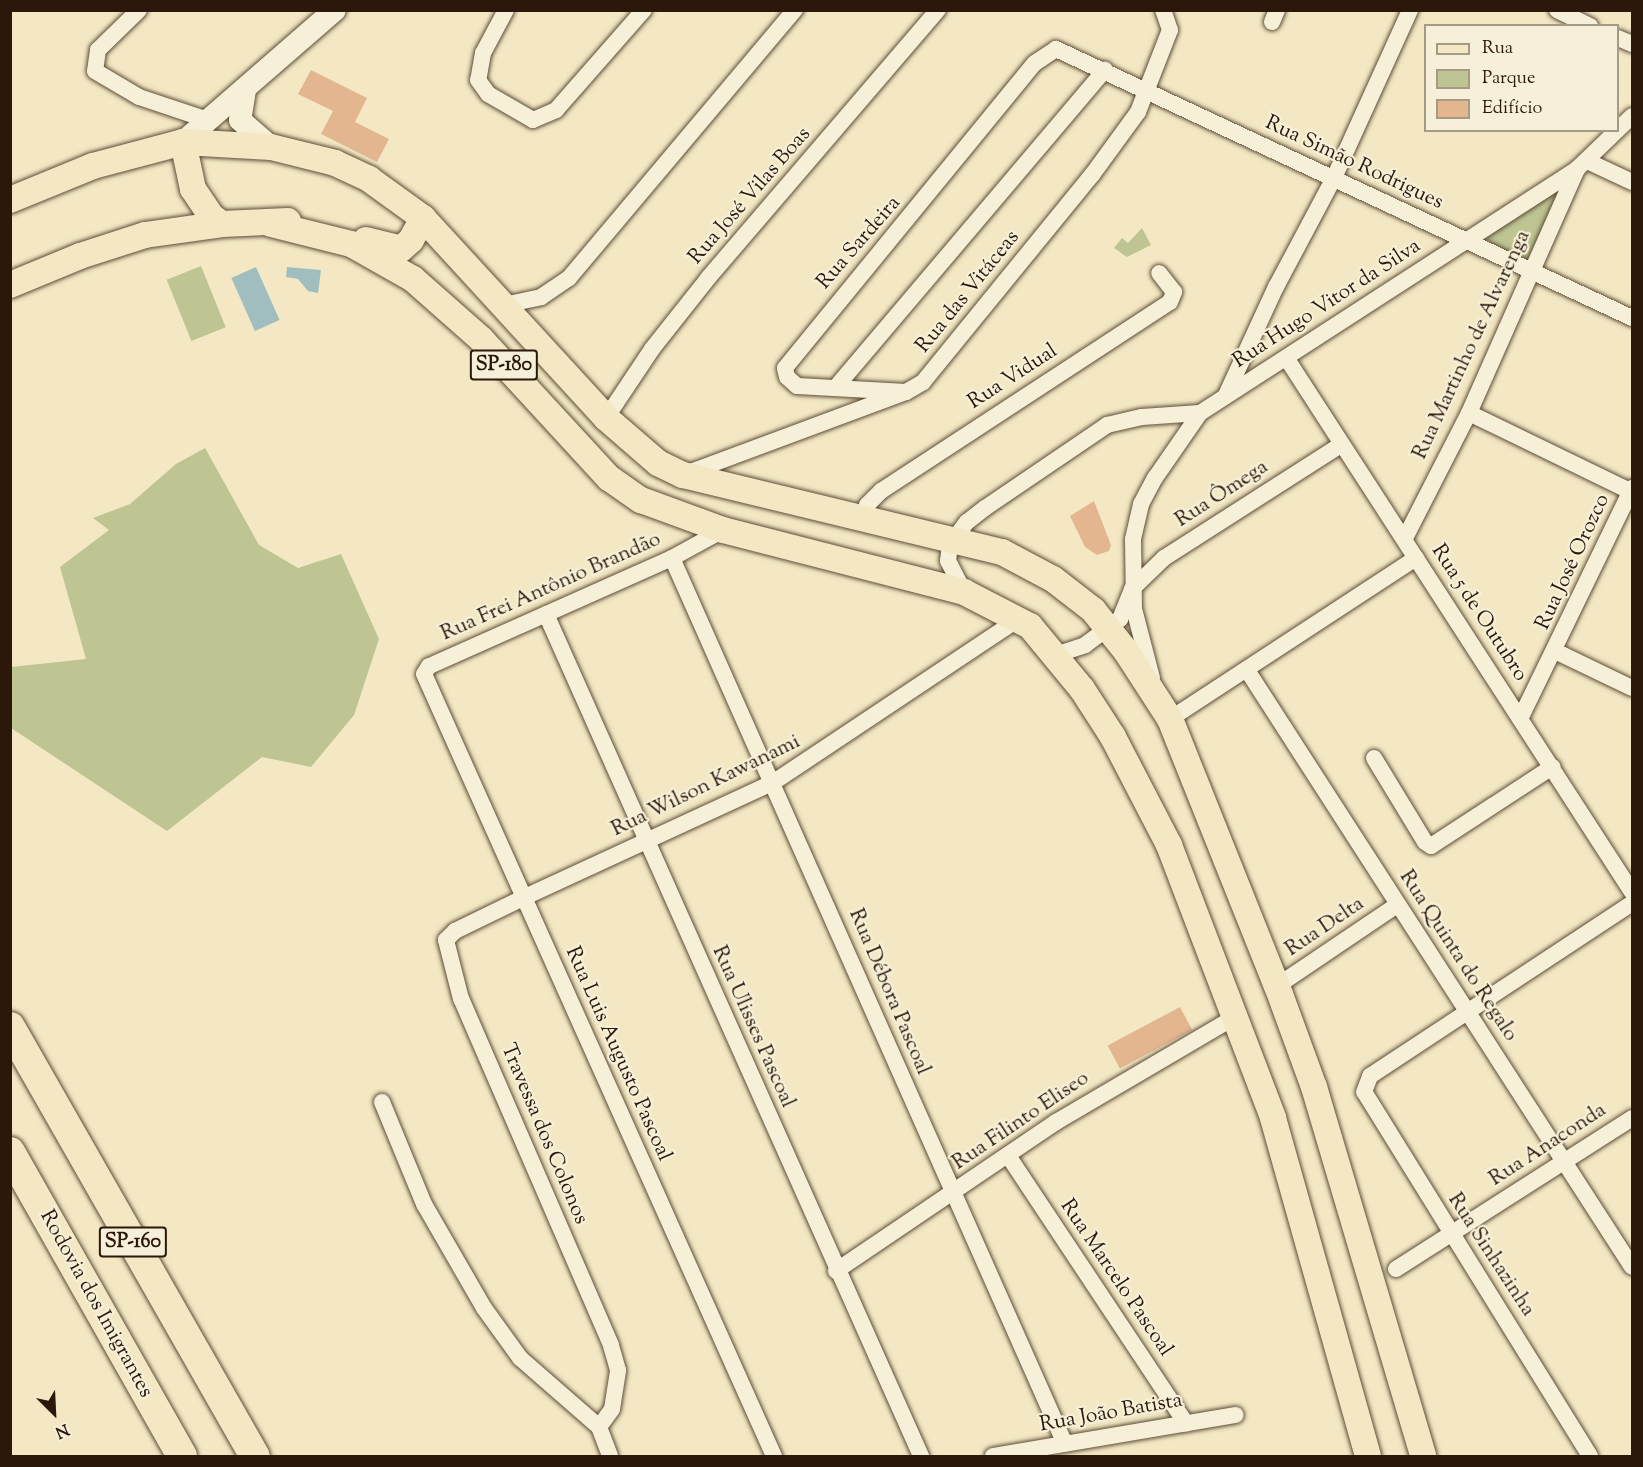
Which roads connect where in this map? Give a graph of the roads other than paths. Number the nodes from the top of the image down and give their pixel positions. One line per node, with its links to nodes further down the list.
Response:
1 (139, 10): 16 (street)
2 (335, 10): 13 (street)
3 (506, 10): 4 (street)
4 (644, 10)
5 (795, 10): 32 (street)
6 (938, 10): 40 (street, Rua José Vilas Boas)
7 (1163, 10): 14 (street, Rua das Vitáceas)
8 (1410, 10): 22 (street)
9 (1557, 10): 10 (street)
10 (1586, 24)
11 (1056, 49): 12 (street, Rua Simão Rodrigues); 35 (street, Rua Sardeira)
12 (1105, 70): 14 (street, Rua Simão Rodrigues); 35 (street)
13 (245, 90): 16 (street); 20 (street)
14 (1146, 91): 22 (street, Rua Simão Rodrigues); 36 (street, Rua das Vitáceas)
15 (1632, 116): 17 (street, Rua Hugo Vitor da Silva)
16 (208, 120): 19 (street)
17 (1619, 129)
18 (1616, 132): 21 (street, Rua Hugo Vitor da Silva)
19 (183, 142): 20 (main road); 24 (main road); 27 (main road)
20 (271, 147): 25 (main road)
21 (1582, 165): 23 (street); 28 (street, Rua Hugo Vitor da Silva); 29 (street, Rua Martinho de Alvarenga)
22 (1333, 180): 28 (street, Rua Simão Rodrigues); 37 (street)
23 (1632, 182)
24 (10, 200)
25 (423, 219): 26 (main road); 32 (main road)
26 (271, 224): 27 (main road, SP-180); 44 (main road, SP-180)
27 (222, 225): 31 (main road, SP-180)
28 (1467, 240): 29 (street, Rua Simão Rodrigues); 34 (street, Rua Hugo Vitor da Silva)
29 (1531, 270): 33 (street, Rua Simão Rodrigues); 39 (street, Rua Martinho de Alvarenga)
30 (1159, 273): 45 (street, Rua Vidual)
31 (10, 285)
32 (504, 305): 40 (main road)
33 (1632, 318)
34 (1287, 359): 37 (street, Rua Hugo Vitor da Silva); 41 (street, Rua 5 de Outubro)
35 (836, 387): 36 (street, Rua Sardeira)
36 (906, 392): 42 (street, Rua das Vitáceas)
37 (1226, 395): 38 (street, Rua Hugo Vitor da Silva)
38 (1200, 413): 47 (street); 52 (street, Rua Hugo Vitor da Silva)
39 (1469, 413): 43 (street); 48 (street, Rua Martinho de Alvarenga)
40 (606, 418): 42 (main road)
41 (1342, 444): 48 (street, Rua 5 de Outubro); 52 (street, Rua Ômega)
42 (683, 475): 45 (main road)
43 (1632, 491): 57 (street, Rua José Orozco)
44 (688, 519): 46 (main road, SP-180); 49 (street, Rua Frei Antônio Brandão)
45 (862, 519): 47 (main road)
46 (723, 530): 49 (street, Rua Frei Antônio Brandão); 53 (main road)
47 (952, 538): 53 (street); 56 (main road)
48 (1405, 538): 51 (street, Rua 5 de Outubro)
49 (694, 545): 50 (street, Rua Frei Antônio Brandão)
50 (672, 558): 54 (street, Rua Frei Antônio Brandão); 67 (street, Rua Débora Pascoal)
51 (1416, 558): 60 (street); 64 (street, Rua 5 de Outubro)
52 (1132, 589): 56 (street, Rua Hugo Vitor da Silva); 62 (street, Rua Hugo Vitor da Silva)
53 (964, 592): 55 (main road)
54 (546, 614): 59 (street, Rua Frei Antônio Brandão); 68 (street, Rua Ulisses Pascoal)
55 (1020, 618): 58 (main road); 67 (street, Rua Wilson Kawanami)
56 (1109, 629): 58 (street, Rua Hugo Vitor da Silva); 62 (main road)
57 (1555, 651): 61 (street); 64 (street, Rua José Orozco)
58 (1056, 655): 75 (main road)
59 (426, 669): 70 (street, Rua Luis Augusto Pascoal)
60 (1247, 670): 63 (street); 72 (street, Rua Quinta do Regalo)
61 (1632, 688)
62 (1157, 694): 63 (main road)
63 (1170, 718): 73 (main road)
64 (1520, 719): 66 (street, Rua 5 de Outubro)
65 (1374, 758): 66 (street)
66 (1552, 767): 69 (street, Rua 5 de Outubro)
67 (774, 782): 68 (street, Rua Wilson Kawanami); 82 (street, Rua Débora Pascoal)
68 (646, 841): 70 (street, Rua Wilson Kawanami); 86 (street, Rua Ulisses Pascoal)
69 (1632, 891)
70 (523, 898): 89 (street, Travessa dos Colonos); 95 (street, Rua Luis Augusto Pascoal)
71 (1632, 903): 74 (street)
72 (1397, 905): 73 (street, Rua Delta); 74 (street, Rua Quinta do Regalo)
73 (1277, 986): 98 (main road)
74 (1467, 1010): 81 (street, Rua Quinta do Regalo); 83 (street, Rua Sinhazinha)
75 (1234, 1017): 80 (street, Rua Filinto Eliseo); 91 (main road)
76 (10, 1027): 93 (highway, SP-160)
77 (382, 1102): 89 (street)
78 (1632, 1118): 81 (street, Rua Anaconda)
79 (10, 1152): 92 (highway, Rodovia dos Imigrantes / SP-160)
80 (1009, 1157): 82 (street, Rua Filinto Eliseo); 88 (street, Rua Marcelo Pascoal)
81 (1564, 1161): 83 (street, Rua Anaconda); 84 (street, Rua Quinta do Regalo)
82 (952, 1195): 86 (street, Rua Filinto Eliseo); 90 (street, Rua Débora Pascoal)
83 (1451, 1234): 85 (street, Rua Anaconda); 99 (street, Rua Sinhazinha)
84 (1632, 1267)
85 (1396, 1269)
86 (836, 1271): 96 (street, Rua Ulisses Pascoal)
87 (1236, 1415): 88 (street, Rua João Batista)
88 (1186, 1423): 90 (street, Rua João Batista)
89 (599, 1427): 94 (street)
90 (1065, 1444): 97 (street, Rua João Batista)
91 (1369, 1454)
92 (182, 1456)
93 (255, 1456)
94 (610, 1456)
95 (774, 1456)
96 (921, 1456)
97 (993, 1456)
98 (1423, 1456)
99 (1590, 1456)

